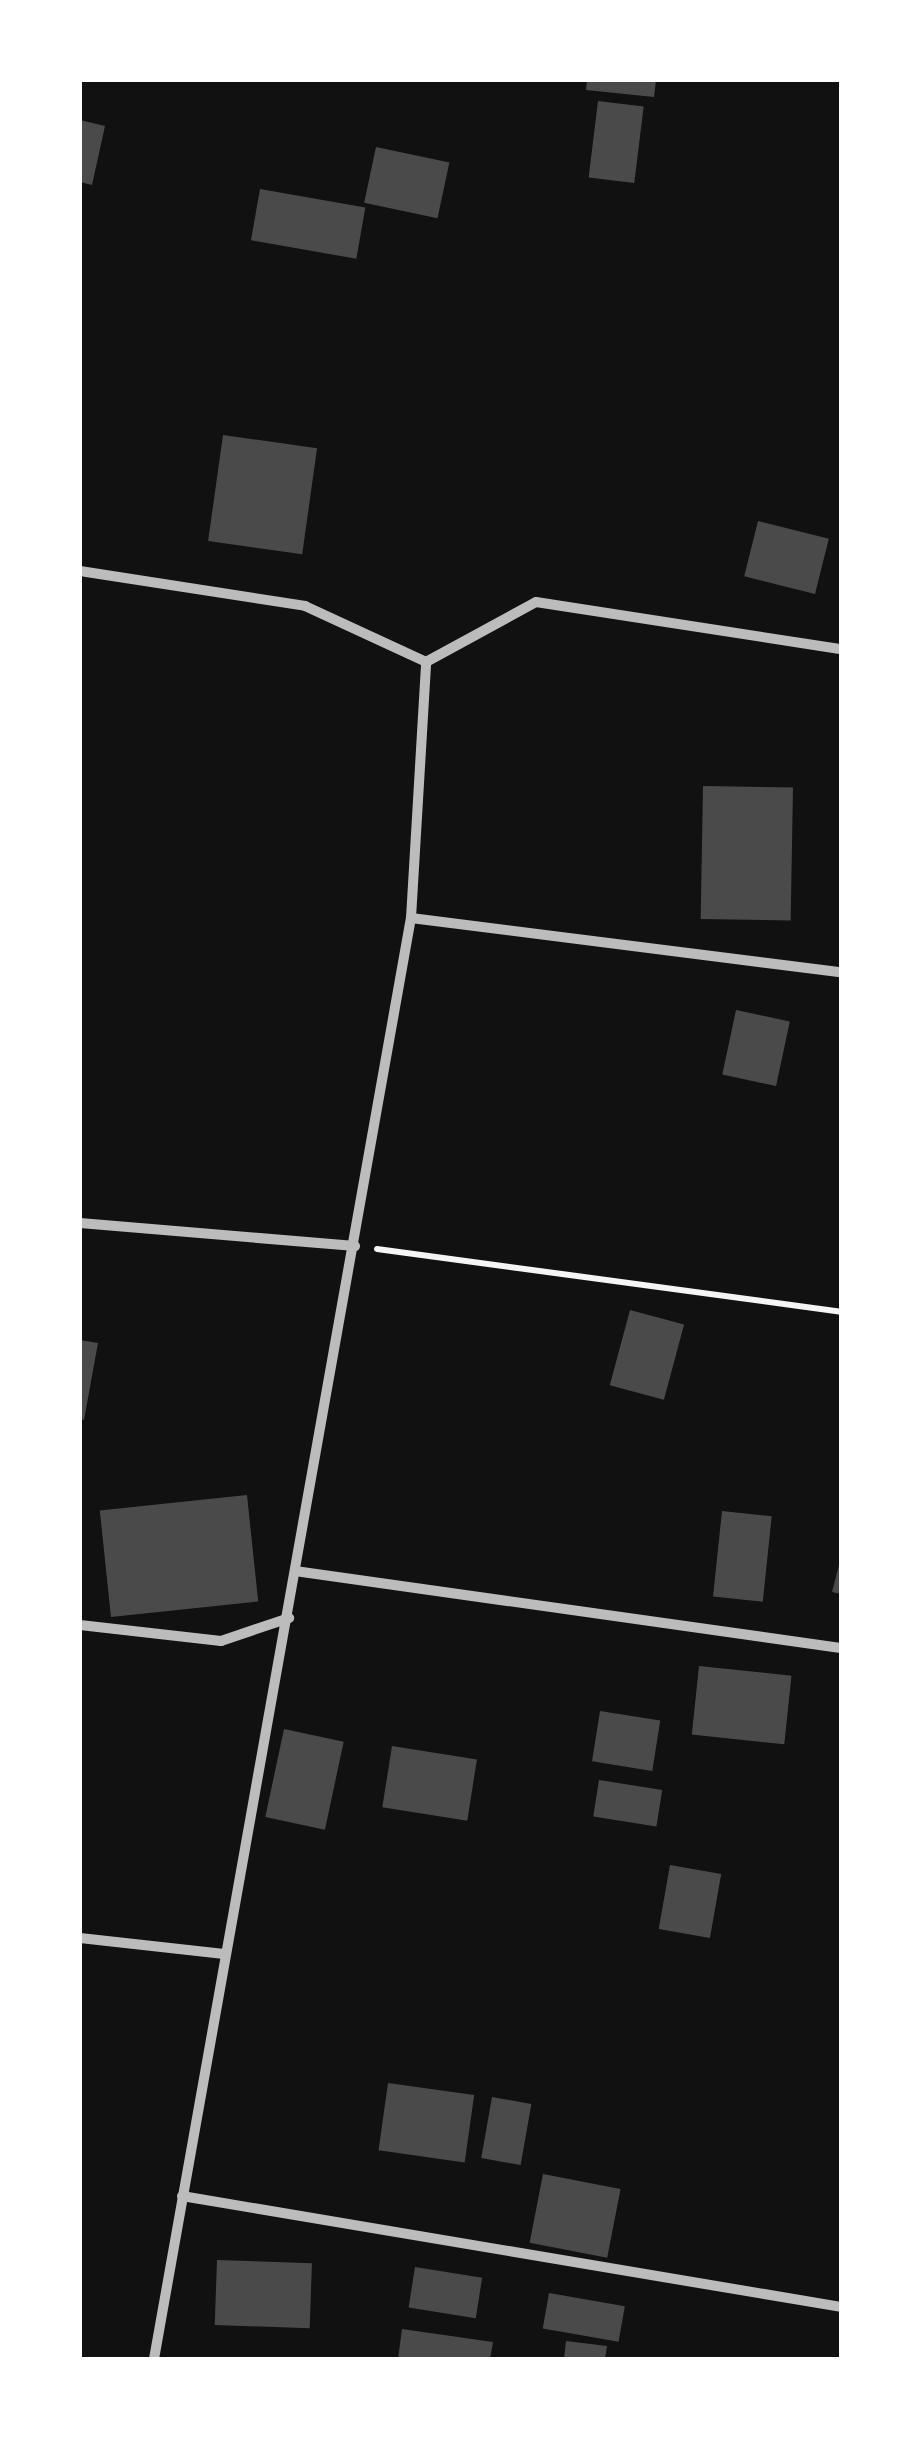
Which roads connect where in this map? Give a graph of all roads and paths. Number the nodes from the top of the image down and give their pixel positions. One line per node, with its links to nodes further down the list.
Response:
1 (80, 571): 3 (street)
2 (841, 648): 3 (street)
3 (426, 662): 4 (street)
4 (411, 918): 5 (street); 7 (street)
5 (841, 972)
6 (80, 1223): 7 (street)
7 (355, 1246): 8 (path); 9 (street)
8 (841, 1312)
9 (295, 1571): 10 (street); 12 (street)
10 (289, 1618): 11 (street); 14 (street)
11 (80, 1625)
12 (841, 1648)
13 (80, 1938): 14 (street)
14 (224, 1954): 15 (street)
15 (182, 2196): 16 (street); 17 (street)
16 (841, 2307)
17 (154, 2359)

